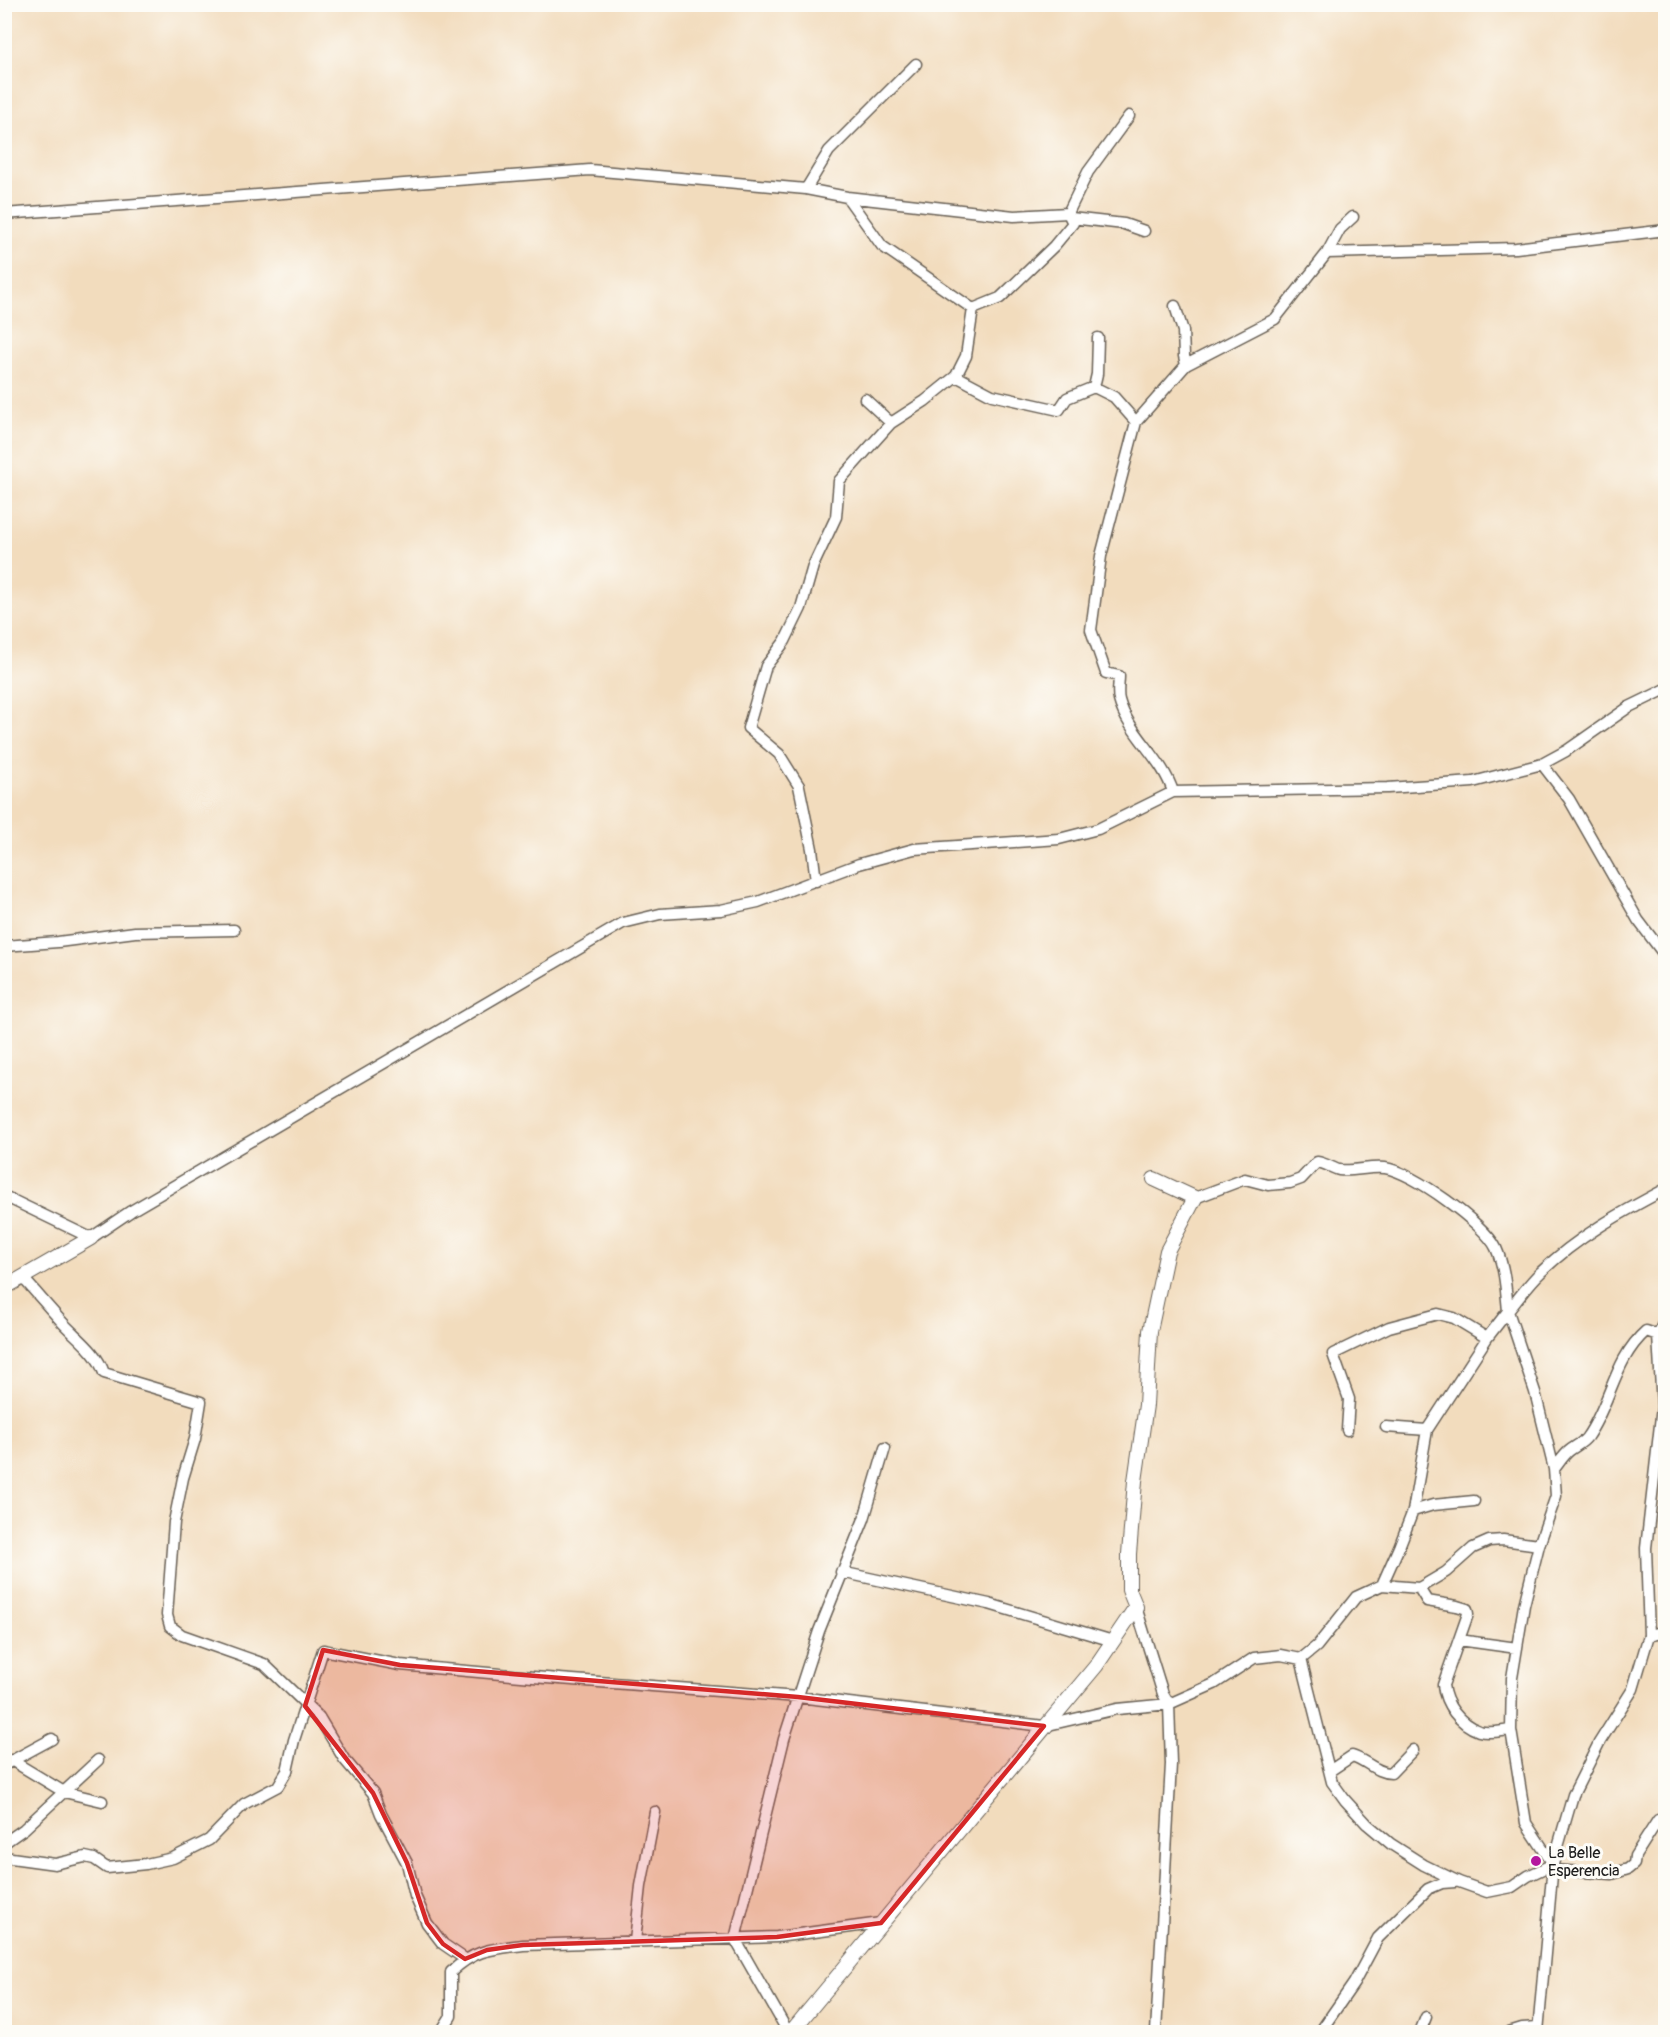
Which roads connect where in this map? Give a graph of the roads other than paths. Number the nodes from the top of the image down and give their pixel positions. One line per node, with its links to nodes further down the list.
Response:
1 (916, 64): 3 (street)
2 (1130, 116): 6 (street)
3 (806, 189): 4 (street); 5 (street)
4 (848, 197): 6 (street); 12 (street)
5 (4, 214)
6 (1069, 216): 9 (street); 12 (street)
7 (1353, 217): 10 (street)
8 (1665, 230): 10 (street)
9 (1144, 231)
10 (1327, 253): 14 (street)
11 (1175, 306): 14 (street)
12 (973, 309): 15 (street)
13 (1098, 338): 16 (street)
14 (1186, 365): 18 (street)
15 (956, 376): 16 (street); 19 (street)
16 (1094, 387): 18 (street)
17 (865, 399): 19 (street)
18 (1136, 422): 22 (street)
19 (891, 423): 23 (street)
20 (1665, 689): 21 (street)
21 (1542, 764): 22 (street); 26 (street)
22 (1173, 792): 23 (street)
23 (816, 881): 31 (street)
24 (234, 930): 25 (street)
25 (4, 946)
26 (1665, 957)
27 (1154, 1179): 30 (street)
28 (1665, 1189): 34 (street)
29 (4, 1196): 31 (street)
30 (1195, 1198): 34 (street); 49 (street)
31 (91, 1238): 32 (street)
32 (22, 1277): 33 (street); 58 (street)
33 (4, 1288)
34 (1508, 1311): 37 (street); 42 (street)
35 (1665, 1317): 36 (street)
36 (1658, 1335): 42 (street); 51 (street)
37 (1487, 1338): 39 (street); 40 (street)
38 (1386, 1427): 40 (street)
39 (1347, 1430)
40 (1427, 1430): 44 (street)
41 (885, 1448): 46 (street)
42 (1554, 1469): 45 (street)
43 (1474, 1502): 44 (street)
44 (1413, 1511): 47 (street)
45 (1539, 1545): 48 (street); 54 (street)
46 (841, 1572): 53 (street); 56 (street)
47 (1382, 1585): 48 (street); 55 (street)
48 (1419, 1588): 52 (street)
49 (1136, 1607): 53 (street); 57 (street)
50 (1665, 1631): 51 (street)
51 (1649, 1635): 72 (street)
52 (1459, 1640): 54 (street); 60 (street)
53 (1113, 1641): 59 (street)
54 (1517, 1648): 60 (street)
55 (1301, 1659): 57 (street); 65 (street)
56 (798, 1697): 58 (street); 59 (street); 75 (street)
57 (1169, 1704): 59 (street); 82 (street)
58 (306, 1706): 71 (street); 77 (street)
59 (1044, 1726): 74 (street)
60 (1512, 1730): 72 (street)
61 (52, 1739): 64 (street)
62 (1413, 1750): 65 (street)
63 (98, 1760): 66 (street)
64 (8, 1762): 66 (street)
65 (1331, 1770): 73 (street)
66 (64, 1792): 67 (street); 70 (street)
67 (102, 1802)
68 (656, 1812): 76 (street)
69 (1658, 1820): 72 (street)
70 (4, 1844)
71 (4, 1857)
72 (1552, 1867): 73 (street); 79 (street)
73 (1459, 1882): 83 (street)
74 (881, 1923): 75 (street); 81 (street)
75 (735, 1939): 76 (street); 81 (street)
76 (634, 1941): 77 (street)
77 (465, 1959): 80 (street)
78 (1425, 2017): 84 (street)
79 (1538, 2030): 85 (street)
80 (441, 2032)
81 (789, 2032)
82 (1156, 2032)
83 (1320, 2032)
84 (1420, 2032)
85 (1509, 2032)

